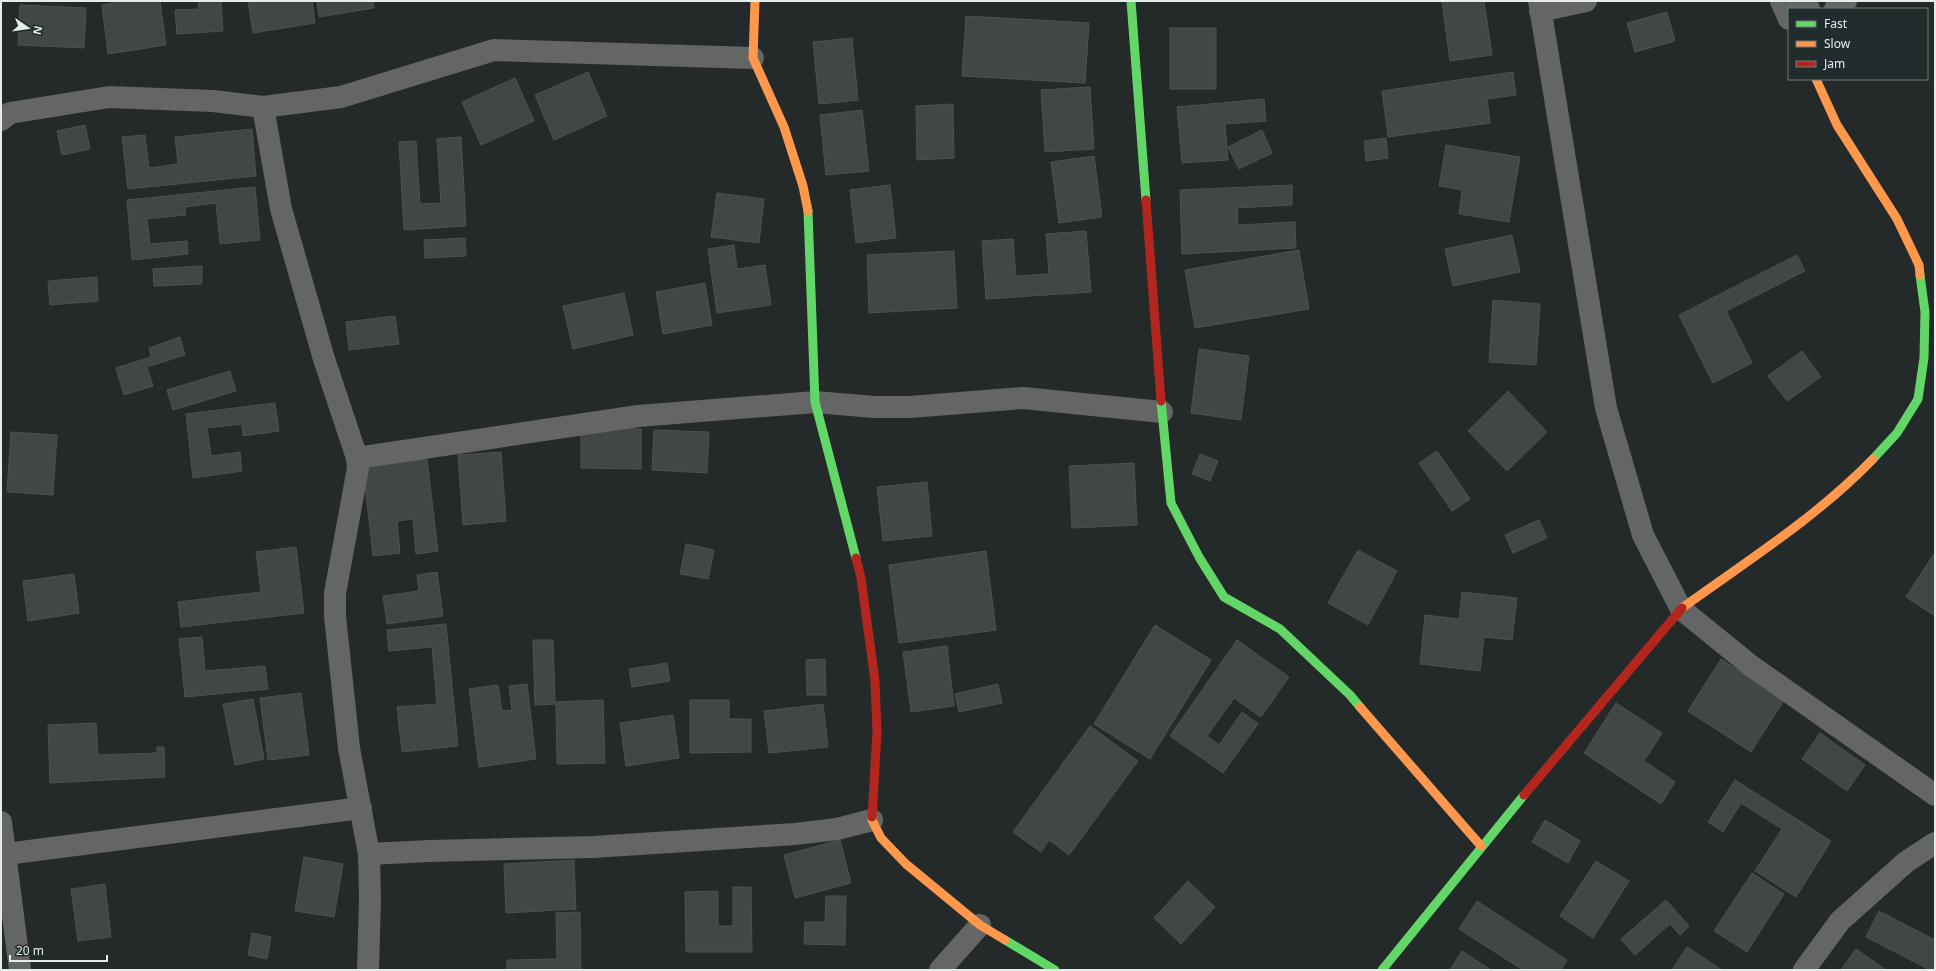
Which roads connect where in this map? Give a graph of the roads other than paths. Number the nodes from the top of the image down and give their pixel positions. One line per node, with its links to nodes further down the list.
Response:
1 (755, 1): 11 (street)
2 (1131, 1): 16 (street)
3 (1586, 1): 7 (street)
4 (1781, 1): 10 (street)
5 (1798, 1): 8 (street)
6 (1846, 1): 9 (street)
7 (1540, 6): 18 (street)
8 (1808, 8)
9 (1836, 8)
10 (1788, 17)
11 (753, 58): 13 (street); 15 (street)
12 (1816, 80): 18 (street)
13 (263, 106): 14 (street); 17 (street)
14 (1, 120)
15 (815, 402): 16 (street); 17 (street); 21 (street)
16 (1162, 412): 24 (street)
17 (357, 458): 20 (street)
18 (1681, 609): 19 (street); 24 (street)
19 (1935, 795)
20 (361, 808): 25 (street); 26 (street)
21 (872, 820): 26 (street); 27 (street)
22 (1, 822): 25 (street)
23 (1935, 842): 33 (street)
24 (1481, 846): 32 (street)
25 (6, 854): 28 (street)
26 (370, 854): 29 (street)
27 (980, 925): 30 (street); 31 (street)
28 (20, 970)
29 (368, 970)
30 (940, 970)
31 (1055, 970)
32 (1382, 970)
33 (1804, 970)

